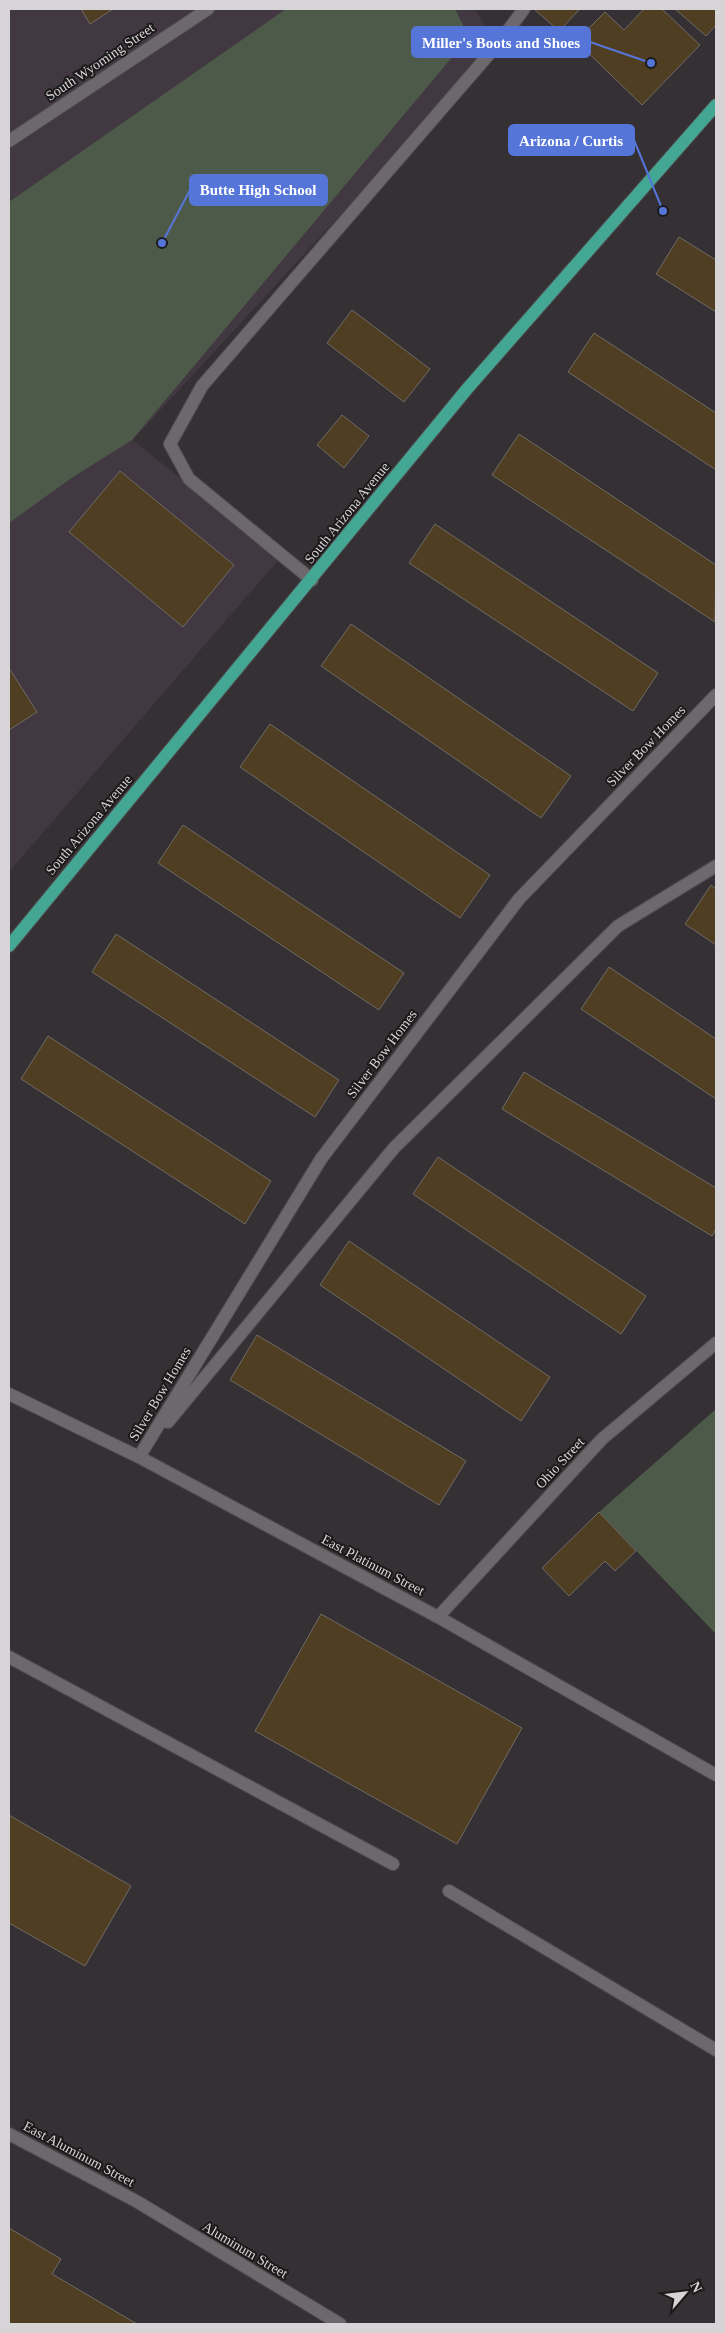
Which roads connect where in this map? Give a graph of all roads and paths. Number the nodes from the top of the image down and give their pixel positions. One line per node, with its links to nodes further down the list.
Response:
1 (208, 9): 4 (street, South Wyoming Street)
2 (524, 9): 5 (street)
3 (716, 105): 5 (main road, South Arizona Avenue)
4 (9, 141)
5 (312, 580): 8 (main road, South Arizona Avenue)
6 (716, 695): 11 (street, Silver Bow Homes)
7 (716, 866): 11 (street, Silver Bow Homes)
8 (9, 946)
9 (716, 1343): 12 (street, Ohio Street)
10 (9, 1394): 11 (street, East Platinum Street)
11 (139, 1457): 12 (street, East Platinum Street)
12 (438, 1617): 14 (street, East Platinum Street)
13 (9, 1657): 15 (street)
14 (716, 1775)
15 (393, 1864)
16 (449, 1891): 17 (street)
17 (716, 2050)
18 (9, 2134): 19 (street, East Aluminum Street)
19 (136, 2201): 20 (street, Aluminum Street)
20 (340, 2324)

